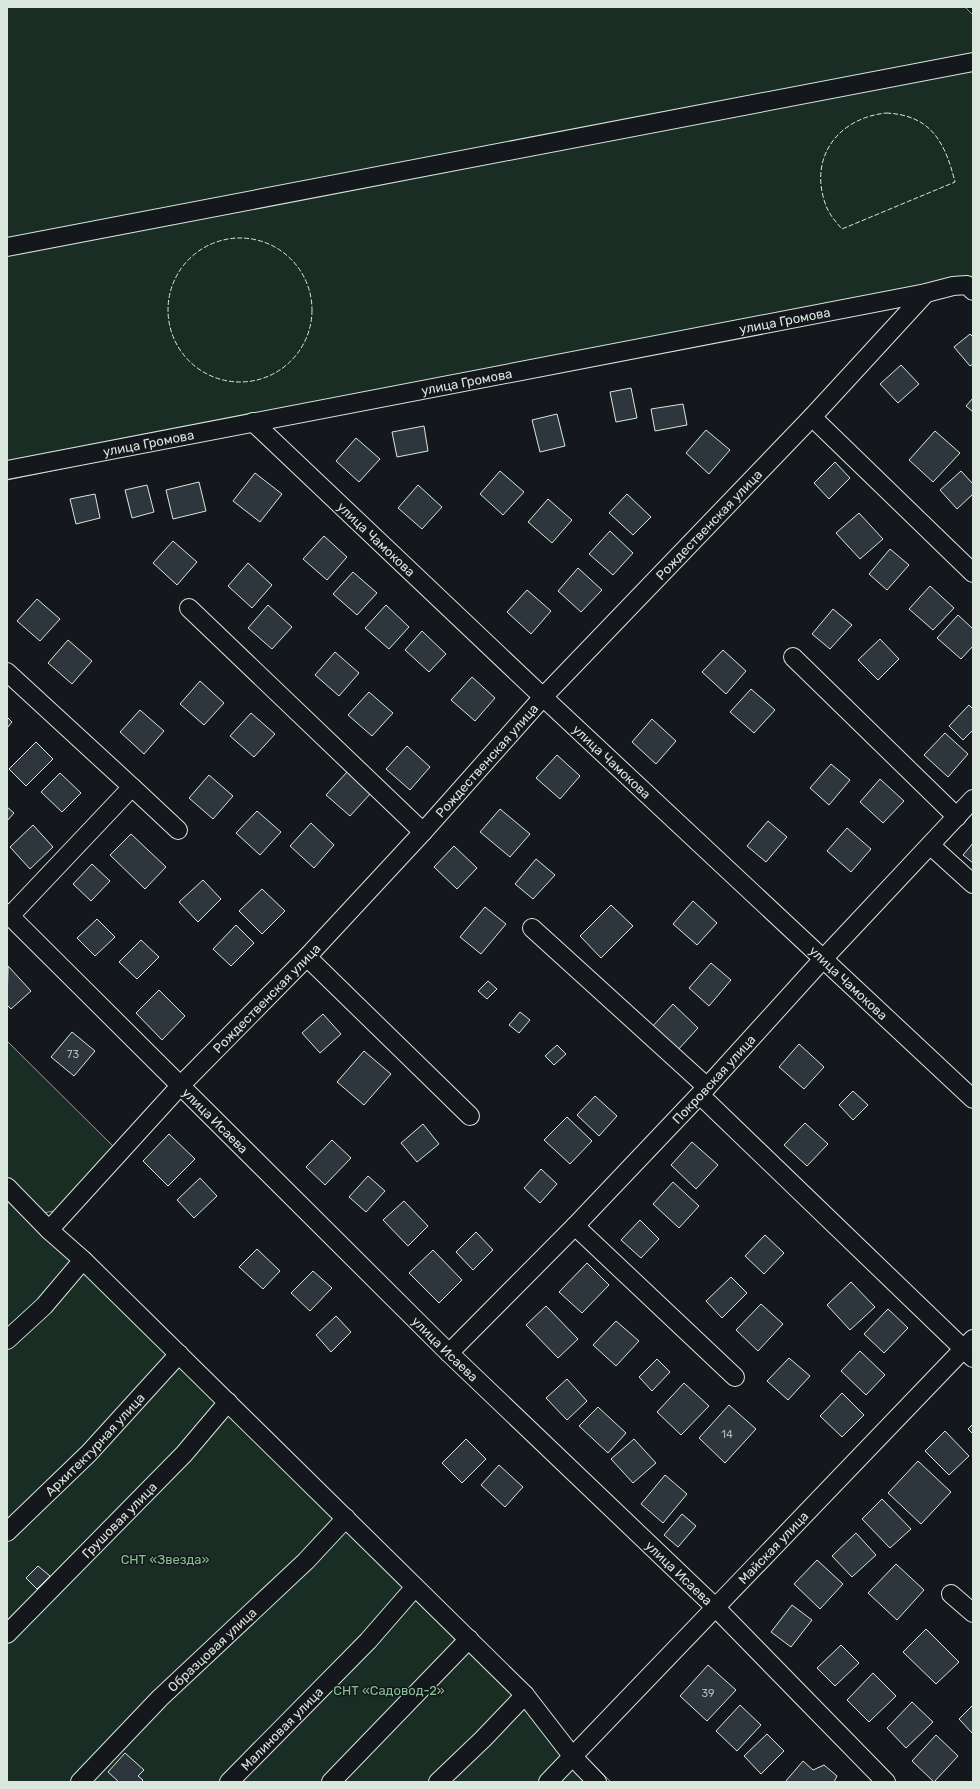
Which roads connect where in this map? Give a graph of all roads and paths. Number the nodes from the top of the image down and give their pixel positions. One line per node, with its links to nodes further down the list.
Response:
1 (973, 62): 2 (street)
2 (7, 247)
3 (973, 291): 4 (street, улица Громова)
4 (926, 293): 5 (street, Рождественская улица); 6 (street, улица Громова)
5 (812, 417): 8 (street); 12 (street, Рождественская улица)
6 (253, 422): 7 (street, улица Громова); 12 (street, улица Чамокова)
7 (7, 470)
8 (973, 573)
9 (189, 608): 17 (street)
10 (793, 657): 15 (street)
11 (7, 672): 13 (street)
12 (543, 697): 17 (street, Рождественская улица); 23 (street, улица Чамокова)
13 (132, 787): 16 (street); 20 (street)
14 (973, 799): 15 (street, Покровская улица)
15 (957, 817): 18 (street, Покровская улица)
16 (178, 830)
17 (423, 832): 22 (street, Рождественская улица)
18 (930, 845): 19 (street); 23 (street, Покровская улица)
19 (973, 884)
20 (8, 914): 24 (street, улица Исаева)
21 (532, 928): 25 (street)
22 (307, 957): 24 (street, Рождественская улица); 27 (street)
23 (823, 959): 25 (street, Покровская улица); 26 (street, улица Чамокова)
24 (180, 1086): 30 (street, Рождественская улица); 34 (street, улица Исаева)
25 (704, 1091): 29 (street, Покровская улица); 33 (street)
26 (973, 1099)
27 (470, 1116)
28 (7, 1187): 30 (street)
29 (575, 1226): 34 (street, Покровская улица); 36 (street)
30 (49, 1230): 31 (street)
31 (83, 1260): 32 (street); 35 (street)
32 (7, 1340)
33 (970, 1349): 42 (street, Майская улица)
34 (449, 1353): 42 (street, улица Исаева)
35 (179, 1354): 37 (street); 39 (street, Архитектурная улица)
36 (735, 1377)
37 (228, 1402): 38 (street); 44 (street, Грушовая улица)
38 (346, 1518): 40 (street); 48 (street, Образцовая улица)
39 (7, 1532)
40 (415, 1587): 45 (street); 49 (street, Малиновая улица)
41 (951, 1594): 43 (street)
42 (716, 1608): 47 (street, Майская улица); 54 (street, улица Исаева)
43 (973, 1613)
44 (7, 1634)
45 (469, 1640): 46 (street); 50 (street)
46 (525, 1695): 47 (street); 51 (street)
47 (573, 1757): 52 (street, Майская улица); 53 (street)
48 (80, 1782)
49 (229, 1782)
50 (331, 1782)
51 (438, 1782)
52 (548, 1782)
53 (596, 1782)
54 (886, 1782)

